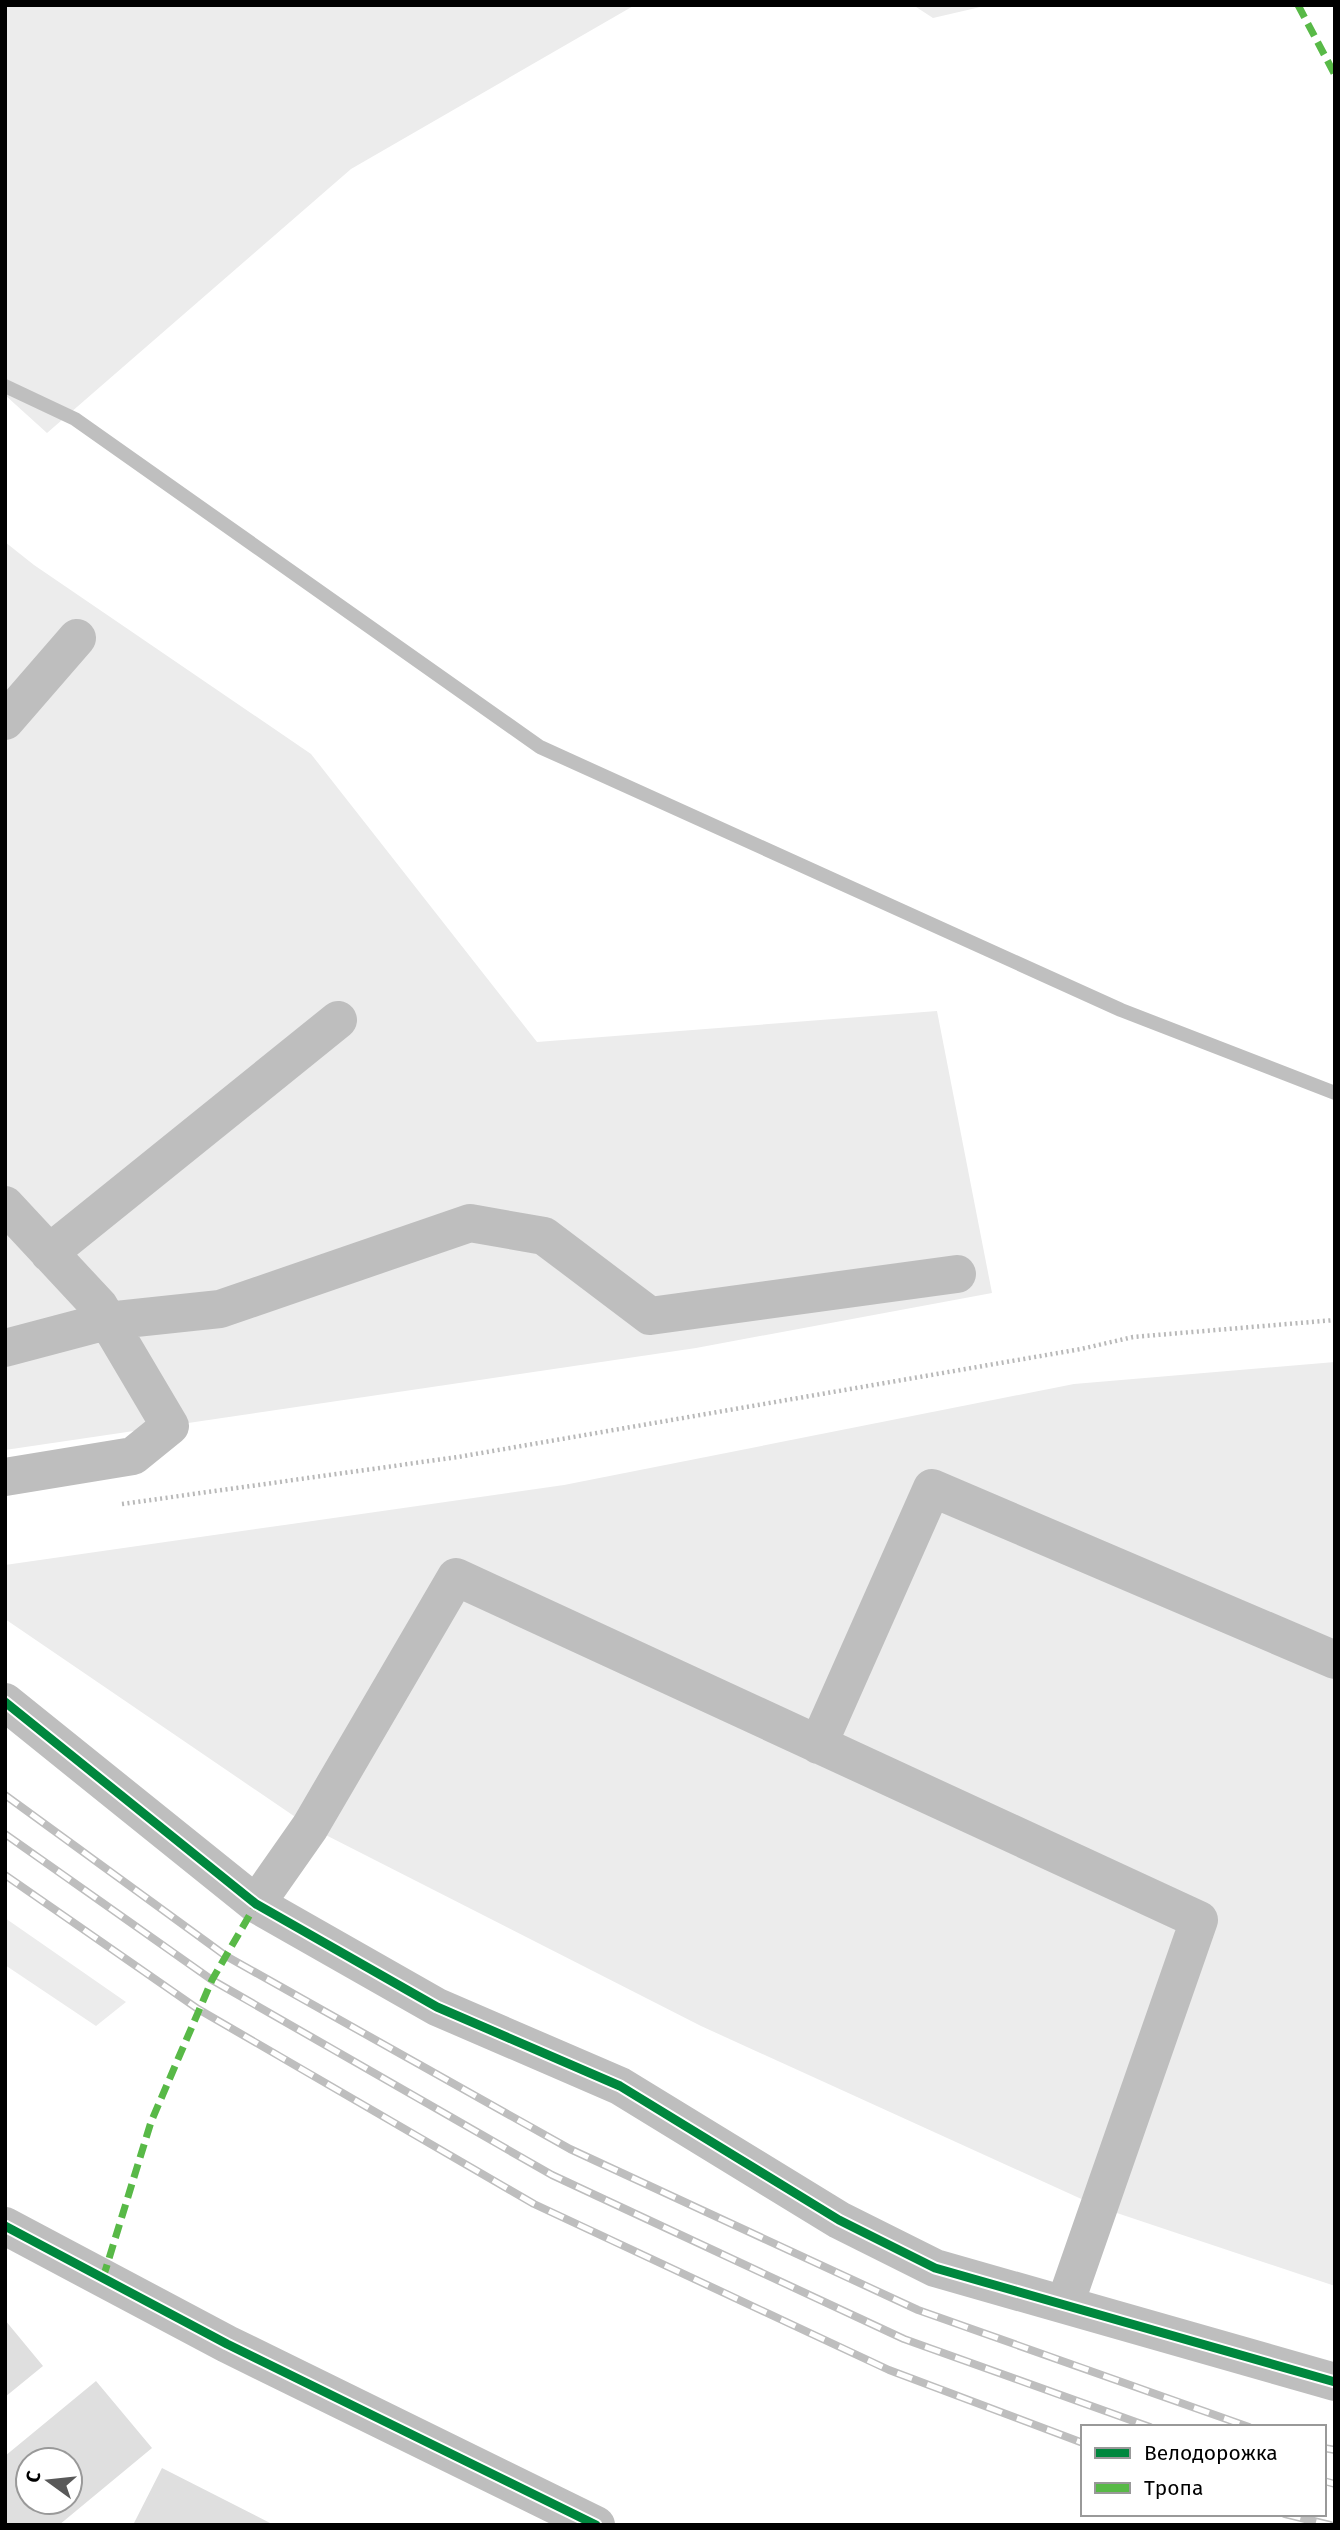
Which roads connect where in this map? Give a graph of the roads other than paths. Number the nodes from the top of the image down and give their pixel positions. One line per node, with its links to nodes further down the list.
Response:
1 (77, 639): 2 (street)
2 (5, 721)
3 (338, 1020): 5 (street)
4 (5, 1205): 5 (street)
5 (49, 1253): 7 (street)
6 (957, 1274): 7 (street)
7 (107, 1321): 8 (street); 9 (street)
8 (5, 1348)
9 (5, 1476)
10 (1335, 1660): 12 (street)
11 (5, 1702): 13 (street)
12 (818, 1745): 13 (street); 15 (street)
13 (256, 1905): 15 (street)
14 (5, 2226): 17 (street)
15 (1065, 2304): 16 (street)
16 (1335, 2382)
17 (596, 2525)

